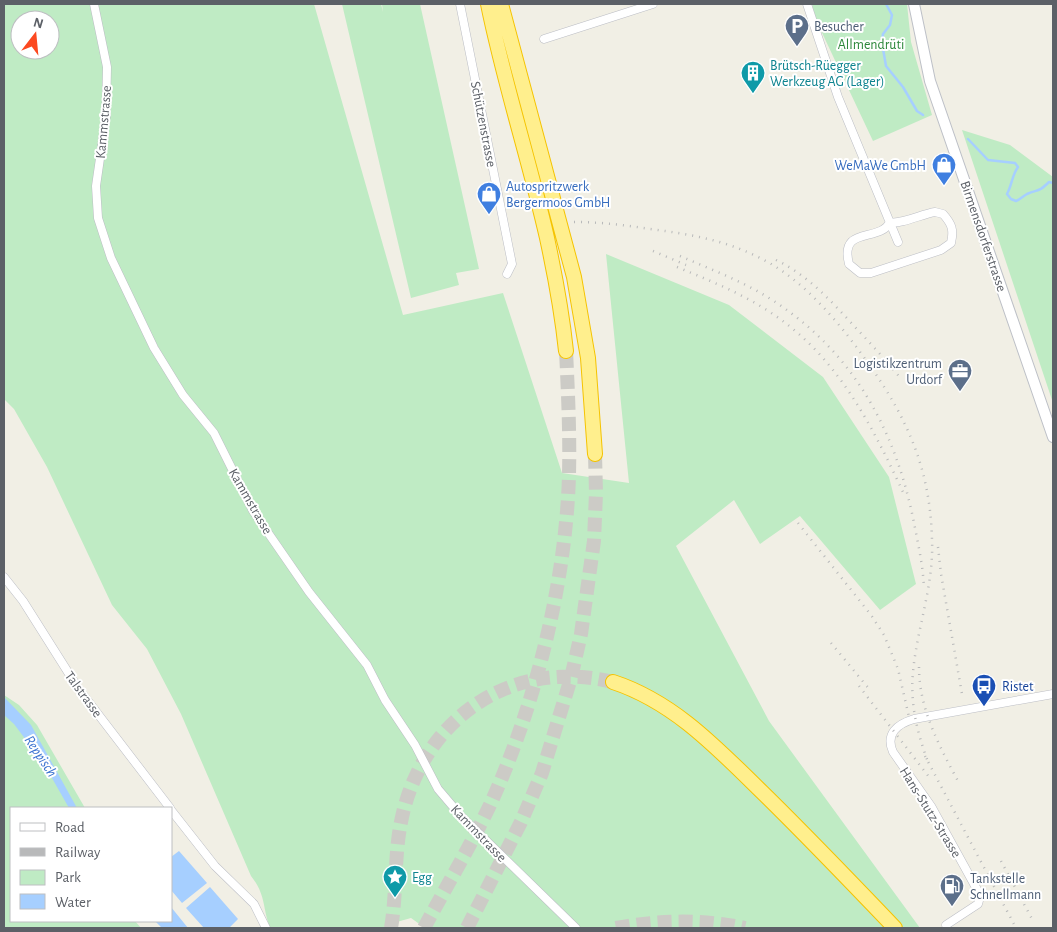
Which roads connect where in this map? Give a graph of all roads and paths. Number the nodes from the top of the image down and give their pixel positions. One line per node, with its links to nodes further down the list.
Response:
1 (94, 4): 22 (street, Kammstrasse)
2 (460, 4): 11 (street, Schützenstrasse)
3 (488, 4): 12 (highway)
4 (501, 4): 14 (highway)
5 (653, 4): 8 (street)
6 (807, 4): 9 (street)
7 (914, 4): 13 (main road, Birmensdorferstrasse)
8 (544, 39)
9 (890, 222): 9 (street); 10 (street)
10 (898, 242)
11 (507, 274)
12 (566, 351)
13 (1053, 437)
14 (595, 454)
15 (4, 576): 18 (street, Talstrasse)
16 (613, 682): 23 (highway)
17 (1053, 694): 20 (street, Hans-Stutz-Strasse)
18 (169, 807)
19 (172, 810): 21 (street, Talstrasse)
20 (946, 925)
21 (266, 928)
22 (576, 928)
23 (895, 928)

